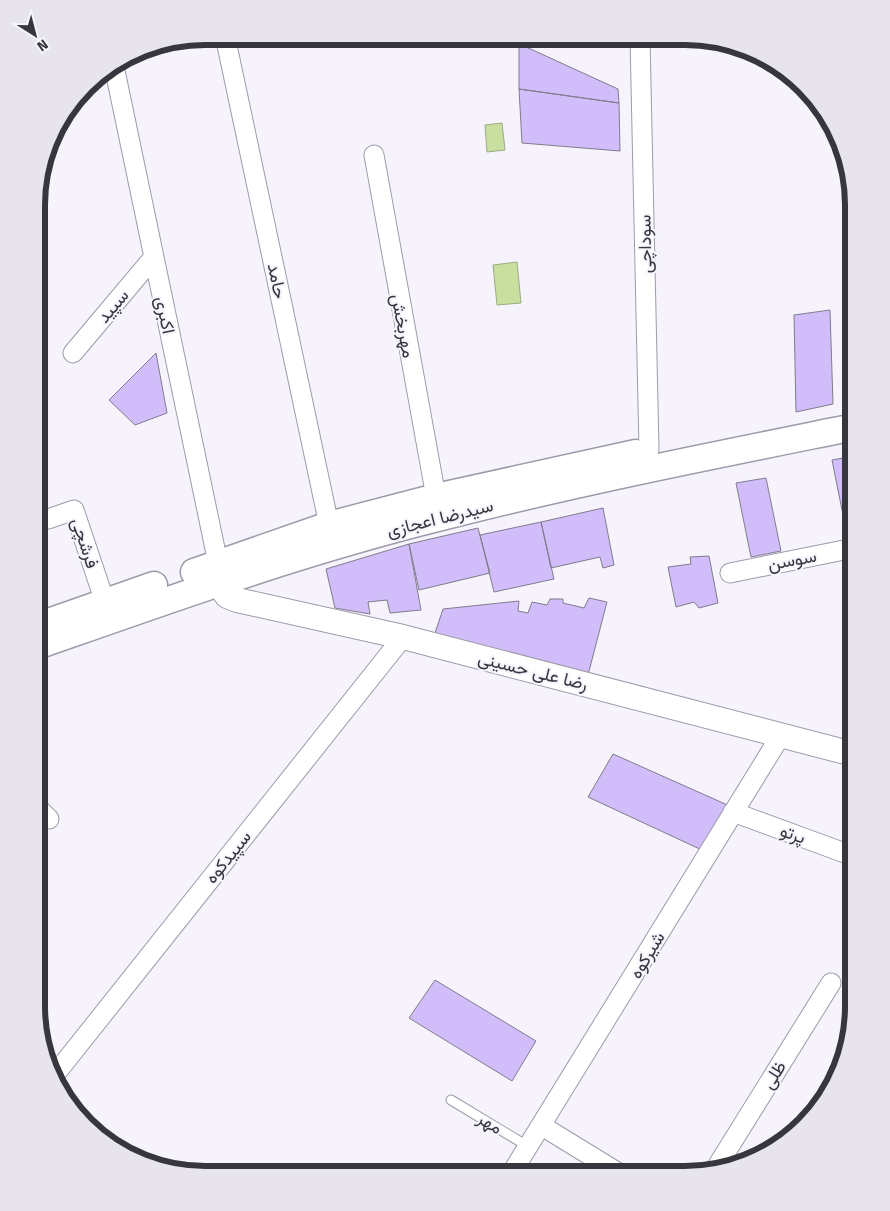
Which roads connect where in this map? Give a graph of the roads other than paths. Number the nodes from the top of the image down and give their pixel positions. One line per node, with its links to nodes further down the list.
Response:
1 (227, 45): 12 (street, حامد)
2 (640, 45): 9 (street, سوداچی)
3 (115, 73): 5 (street, اکبری)
4 (374, 155): 10 (street, مهربخش)
5 (153, 258): 6 (street, سپید); 14 (street, اکبری)
6 (73, 353)
7 (845, 411): 9 (main road, سیدرضا اعجازی)
8 (845, 429): 14 (main road, سیدرضا اعجازی)
9 (649, 450): 10 (main road, سیدرضا اعجازی)
10 (436, 497): 12 (main road, سیدرضا اعجازی)
11 (48, 519): 16 (street, فرشچی)
12 (330, 525): 14 (main road, سیدرضا اعجازی)
13 (845, 550): 15 (street, سوسن)
14 (218, 573): 16 (main road, سیدرضا اعجازی); 18 (street, رضا علی حسینی); 19 (main road, سیدرضا اعجازی)
15 (730, 573)
16 (105, 602): 17 (main road, سیدرضا اعجازی)
17 (45, 623)
18 (403, 637): 20 (street, رضا علی حسینی); 25 (street, سپیدکوه)
19 (45, 643)
20 (781, 735): 21 (street, رضا علی حسینی); 22 (street, شیرکوه)
21 (845, 752)
22 (733, 812): 23 (street, پرتو); 27 (street, شیرکوه)
23 (845, 853)
24 (832, 983): 29 (street, ظلی)
25 (59, 1070)
26 (451, 1100): 28 (lane, مهر)
27 (542, 1126): 28 (street, شیرکوه); 31 (street)
28 (529, 1147): 30 (street, شیرکوه)
29 (720, 1162)
30 (516, 1166)
31 (607, 1166)

